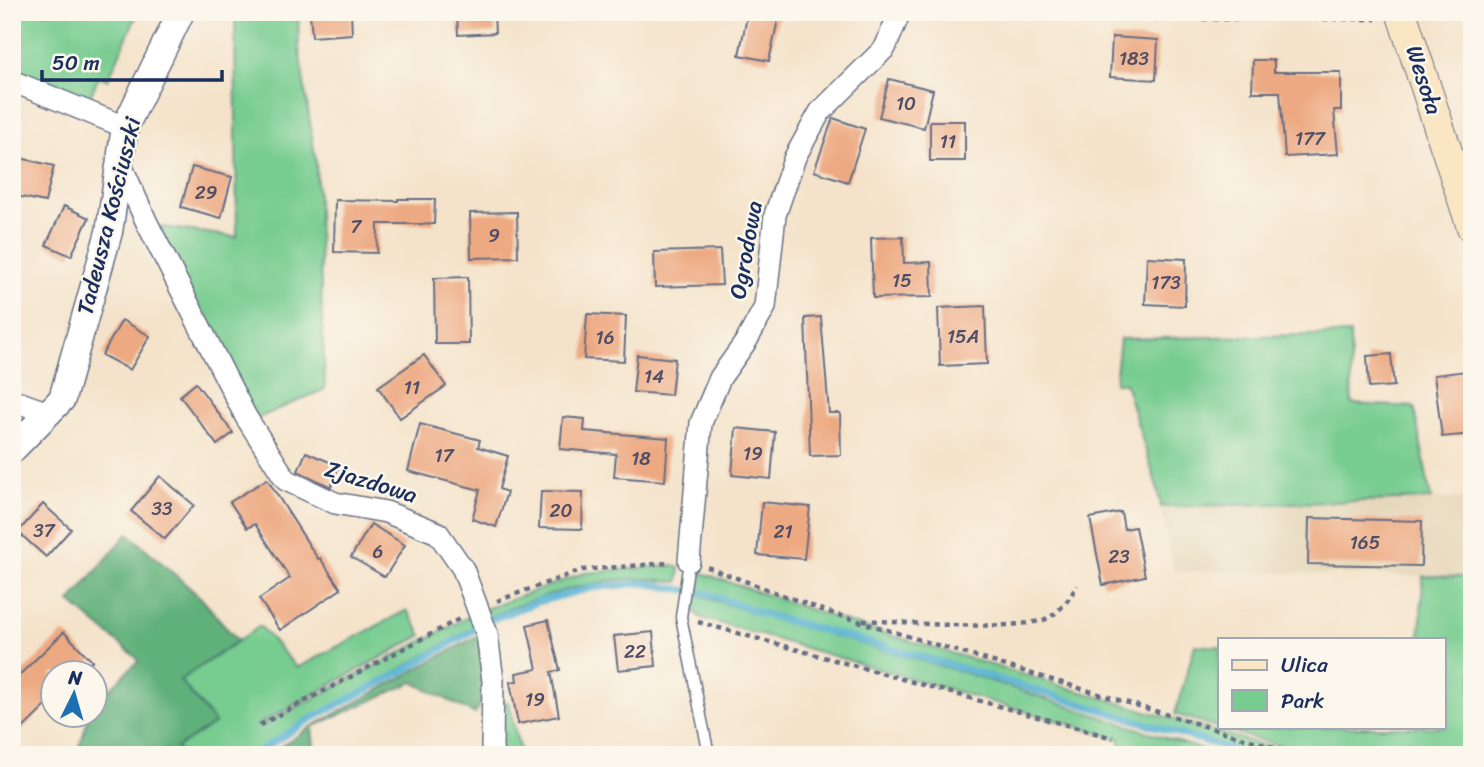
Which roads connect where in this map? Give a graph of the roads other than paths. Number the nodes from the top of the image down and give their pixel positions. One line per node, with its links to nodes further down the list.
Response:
1 (181, 12): 5 (street, Tadeusza Kościuszki)
2 (901, 12): 11 (street, Ogrodowa)
3 (1402, 15): 7 (main road, Wesoła)
4 (12, 81): 5 (street)
5 (125, 127): 6 (street, Tadeusza Kościuszki)
6 (120, 163): 9 (street, Tadeusza Kościuszki); 12 (street, Zjazdowa)
7 (1472, 227)
8 (12, 400): 9 (street)
9 (48, 413): 10 (street, Tadeusza Kościuszki)
10 (12, 450)
11 (689, 567): 13 (lane)
12 (494, 755)
13 (709, 755)

